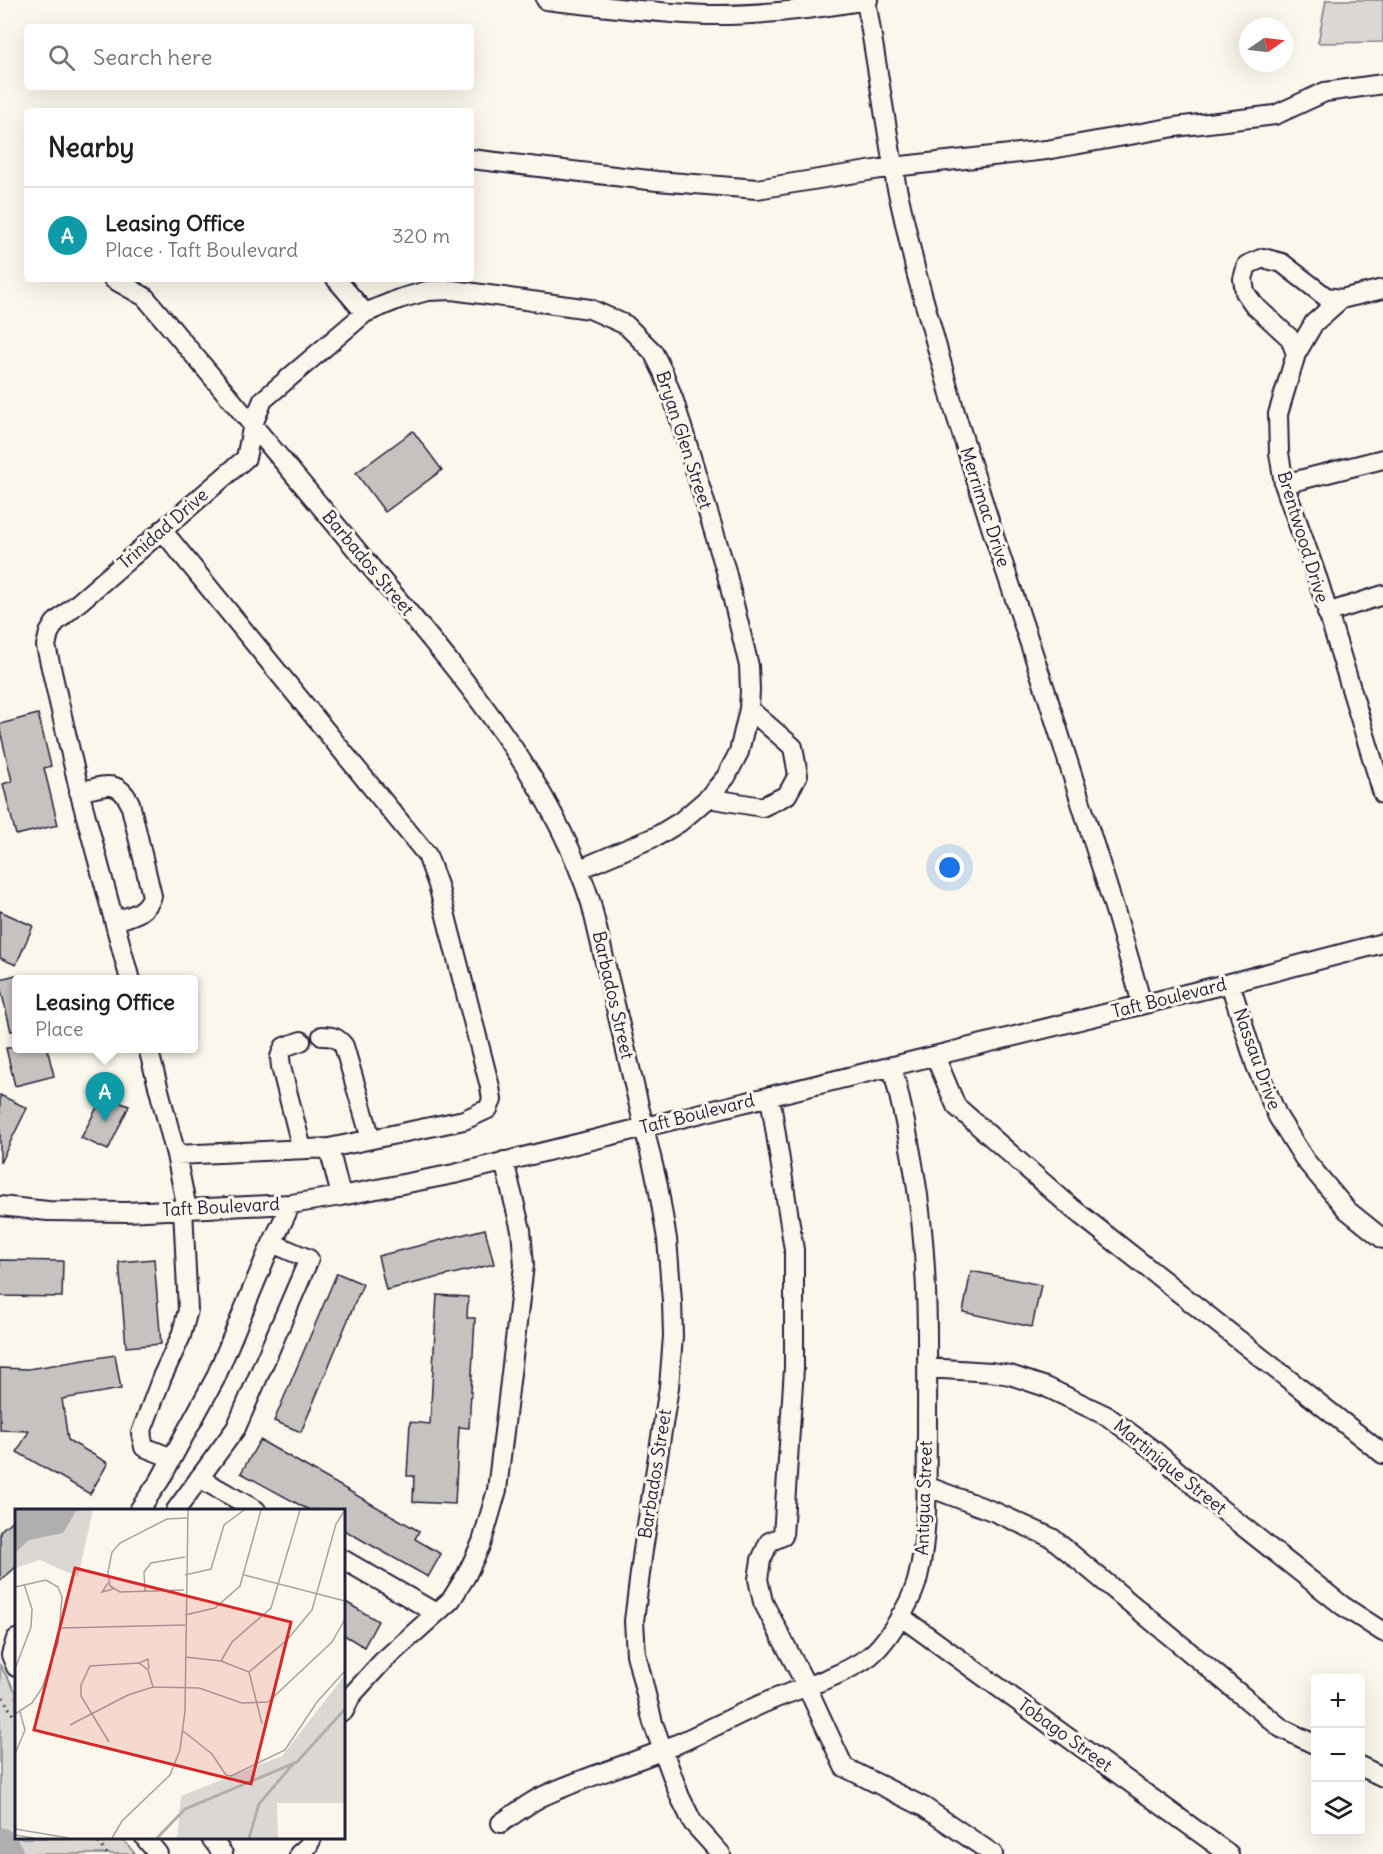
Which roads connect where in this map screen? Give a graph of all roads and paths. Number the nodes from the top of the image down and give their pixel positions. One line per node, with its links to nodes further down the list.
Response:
1 (546, 0): 2 (street)
2 (867, 0): 5 (street, Merrimac Drive)
3 (1383, 84): 5 (street)
4 (474, 159): 5 (street)
5 (894, 167): 27 (street, Merrimac Drive)
6 (118, 282): 12 (street, Barbados Street)
7 (339, 282): 10 (street)
8 (1383, 289): 9 (street, Brentwood Drive)
9 (1341, 299): 11 (street, Brentwood Drive); 11 (street)
10 (366, 313): 12 (street, Bryan Glen Street); 18 (street, Bryan Glen Street)
11 (1296, 354): 14 (street, Brentwood Drive)
12 (253, 424): 15 (street, Trinidad Drive); 22 (street, Barbados Street)
13 (1383, 459): 14 (street)
14 (1284, 484): 17 (street, Brentwood Drive)
15 (162, 530): 19 (street, Trinidad Drive); 35 (street)
16 (1383, 595): 17 (street)
17 (1327, 613): 20 (street, Brentwood Drive)
18 (749, 709): 21 (street, Bryan Glen Street); 21 (street)
19 (79, 792): 23 (street); 23 (street)
20 (1383, 794)
21 (708, 798): 22 (street, Bryan Glen Street)
22 (580, 869): 34 (street, Barbados Street)
23 (115, 921): 25 (street)
24 (1383, 943): 26 (street, Taft Boulevard)
25 (129, 975)
26 (1230, 983): 27 (street, Taft Boulevard); 44 (street, Nassau Drive)
27 (1142, 1004): 31 (street, Taft Boulevard)
28 (322, 1035): 35 (street)
29 (301, 1041): 37 (street)
30 (149, 1053): 38 (street)
31 (935, 1056): 32 (street, Taft Boulevard); 47 (street)
32 (892, 1066): 33 (street, Taft Boulevard); 46 (street, Antigua Street)
33 (770, 1096): 34 (street, Taft Boulevard); 58 (street)
34 (643, 1127): 39 (street, Taft Boulevard); 63 (street, Barbados Street)
35 (371, 1139): 36 (street)
36 (329, 1148): 37 (street); 40 (street)
37 (302, 1149): 38 (street)
38 (176, 1155): 43 (street)
39 (504, 1161): 40 (street, Taft Boulevard); 55 (street)
40 (341, 1196): 41 (street, Taft Boulevard)
41 (291, 1204): 43 (street, Taft Boulevard); 45 (street)
42 (0, 1206): 43 (street, Taft Boulevard)
43 (185, 1209): 48 (street)
44 (1383, 1239)
45 (272, 1243): 48 (street); 49 (street)
46 (927, 1368): 50 (street, Antigua Street); 57 (street, Martinique Street)
47 (1383, 1454)
48 (172, 1458): 51 (street)
49 (199, 1478): 52 (street); 53 (street)
50 (926, 1486): 56 (street, Antigua Street); 62 (street)
51 (140, 1509)
52 (177, 1509)
53 (254, 1509)
54 (345, 1561): 55 (street)
55 (436, 1613): 60 (street)
56 (900, 1616): 58 (street, Antigua Street); 75 (street, Tobago Street)
57 (1383, 1632)
58 (807, 1687): 63 (street, Antigua Street); 74 (street)
59 (0, 1692): 61 (path)
60 (345, 1709)
61 (15, 1718)
62 (1311, 1743)
63 (662, 1750): 66 (street, Antigua Street); 73 (street, Barbados Street)
64 (1365, 1768): 65 (street)
65 (1383, 1777)
66 (501, 1823)
67 (96, 1839): 70 (path)
68 (146, 1839): 71 (street)
69 (212, 1839): 72 (street)
70 (107, 1854)
71 (158, 1854)
72 (223, 1854)
73 (721, 1854)
74 (993, 1854)
75 (1229, 1854)

